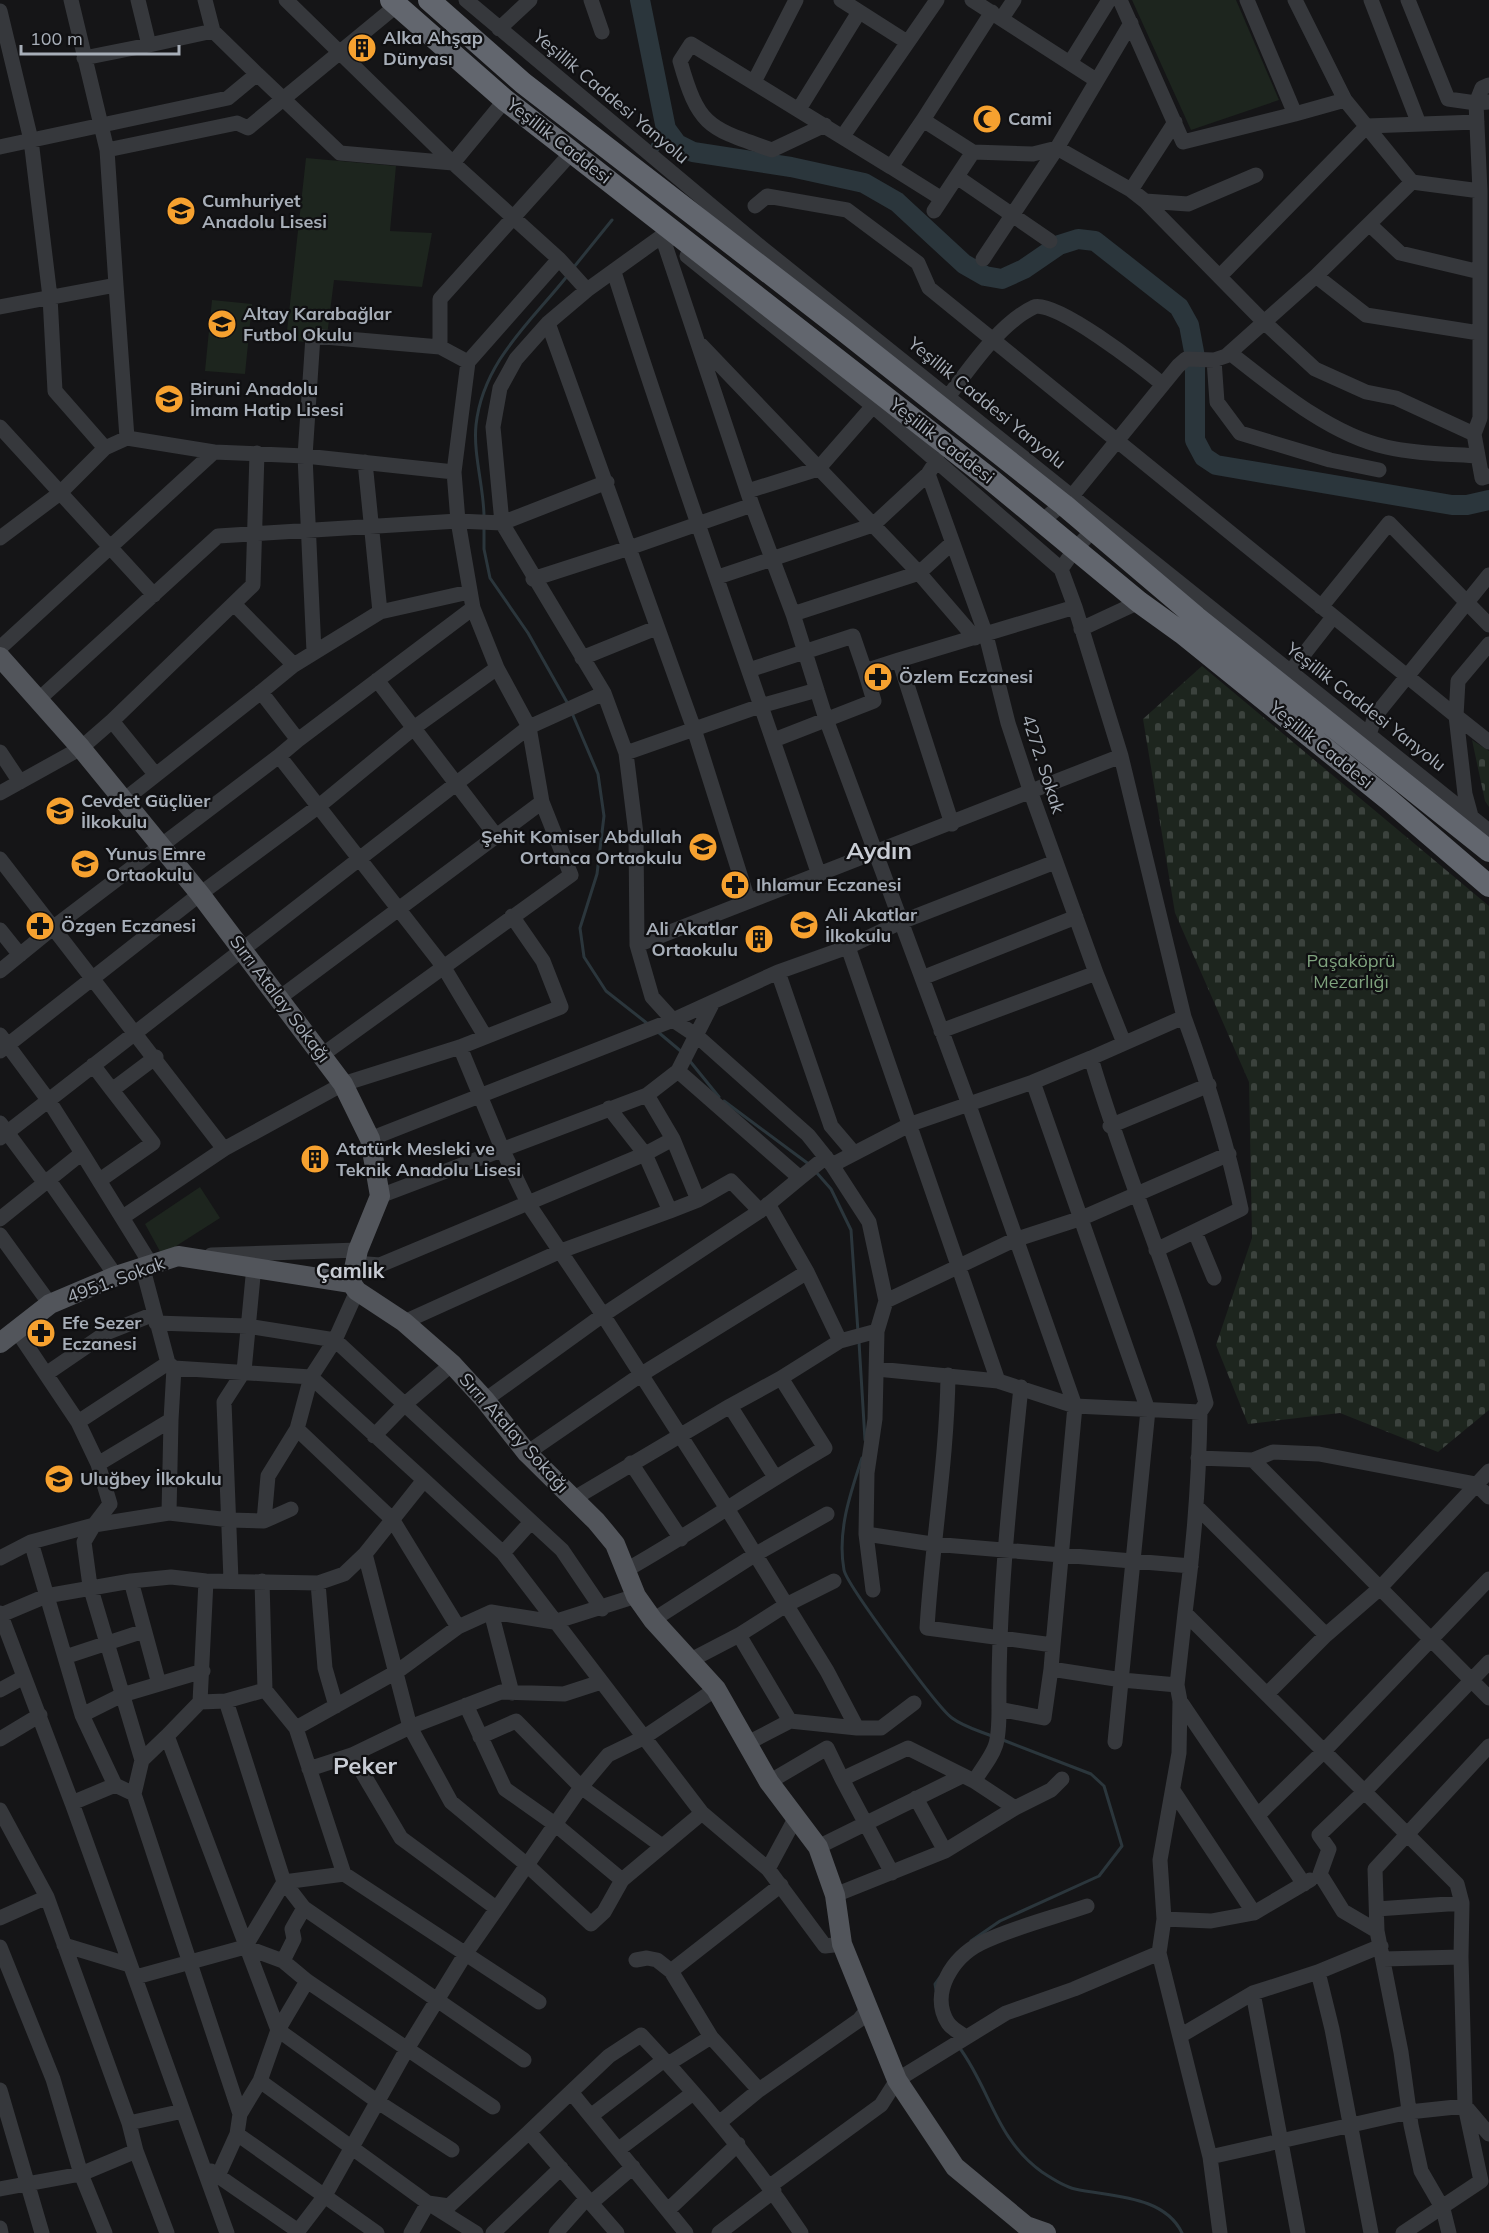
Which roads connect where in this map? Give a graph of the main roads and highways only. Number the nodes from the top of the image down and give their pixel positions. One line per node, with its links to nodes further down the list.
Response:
1 (429, 0): 4 (highway, Yeşillik Caddesi)
2 (394, 3): 5 (highway, Yeşillik Caddesi)
3 (0, 657): 6 (main road, Sırrı Atalay Sokağı)
4 (1489, 851)
5 (1489, 886)
6 (354, 1287): 7 (main road, 4951. Sokak); 8 (main road, Sırrı Atalay Sokağı)
7 (0, 1343)
8 (1022, 2229): 9 (main road, Sırrı Atalay Sokağı)
9 (1046, 2233)

